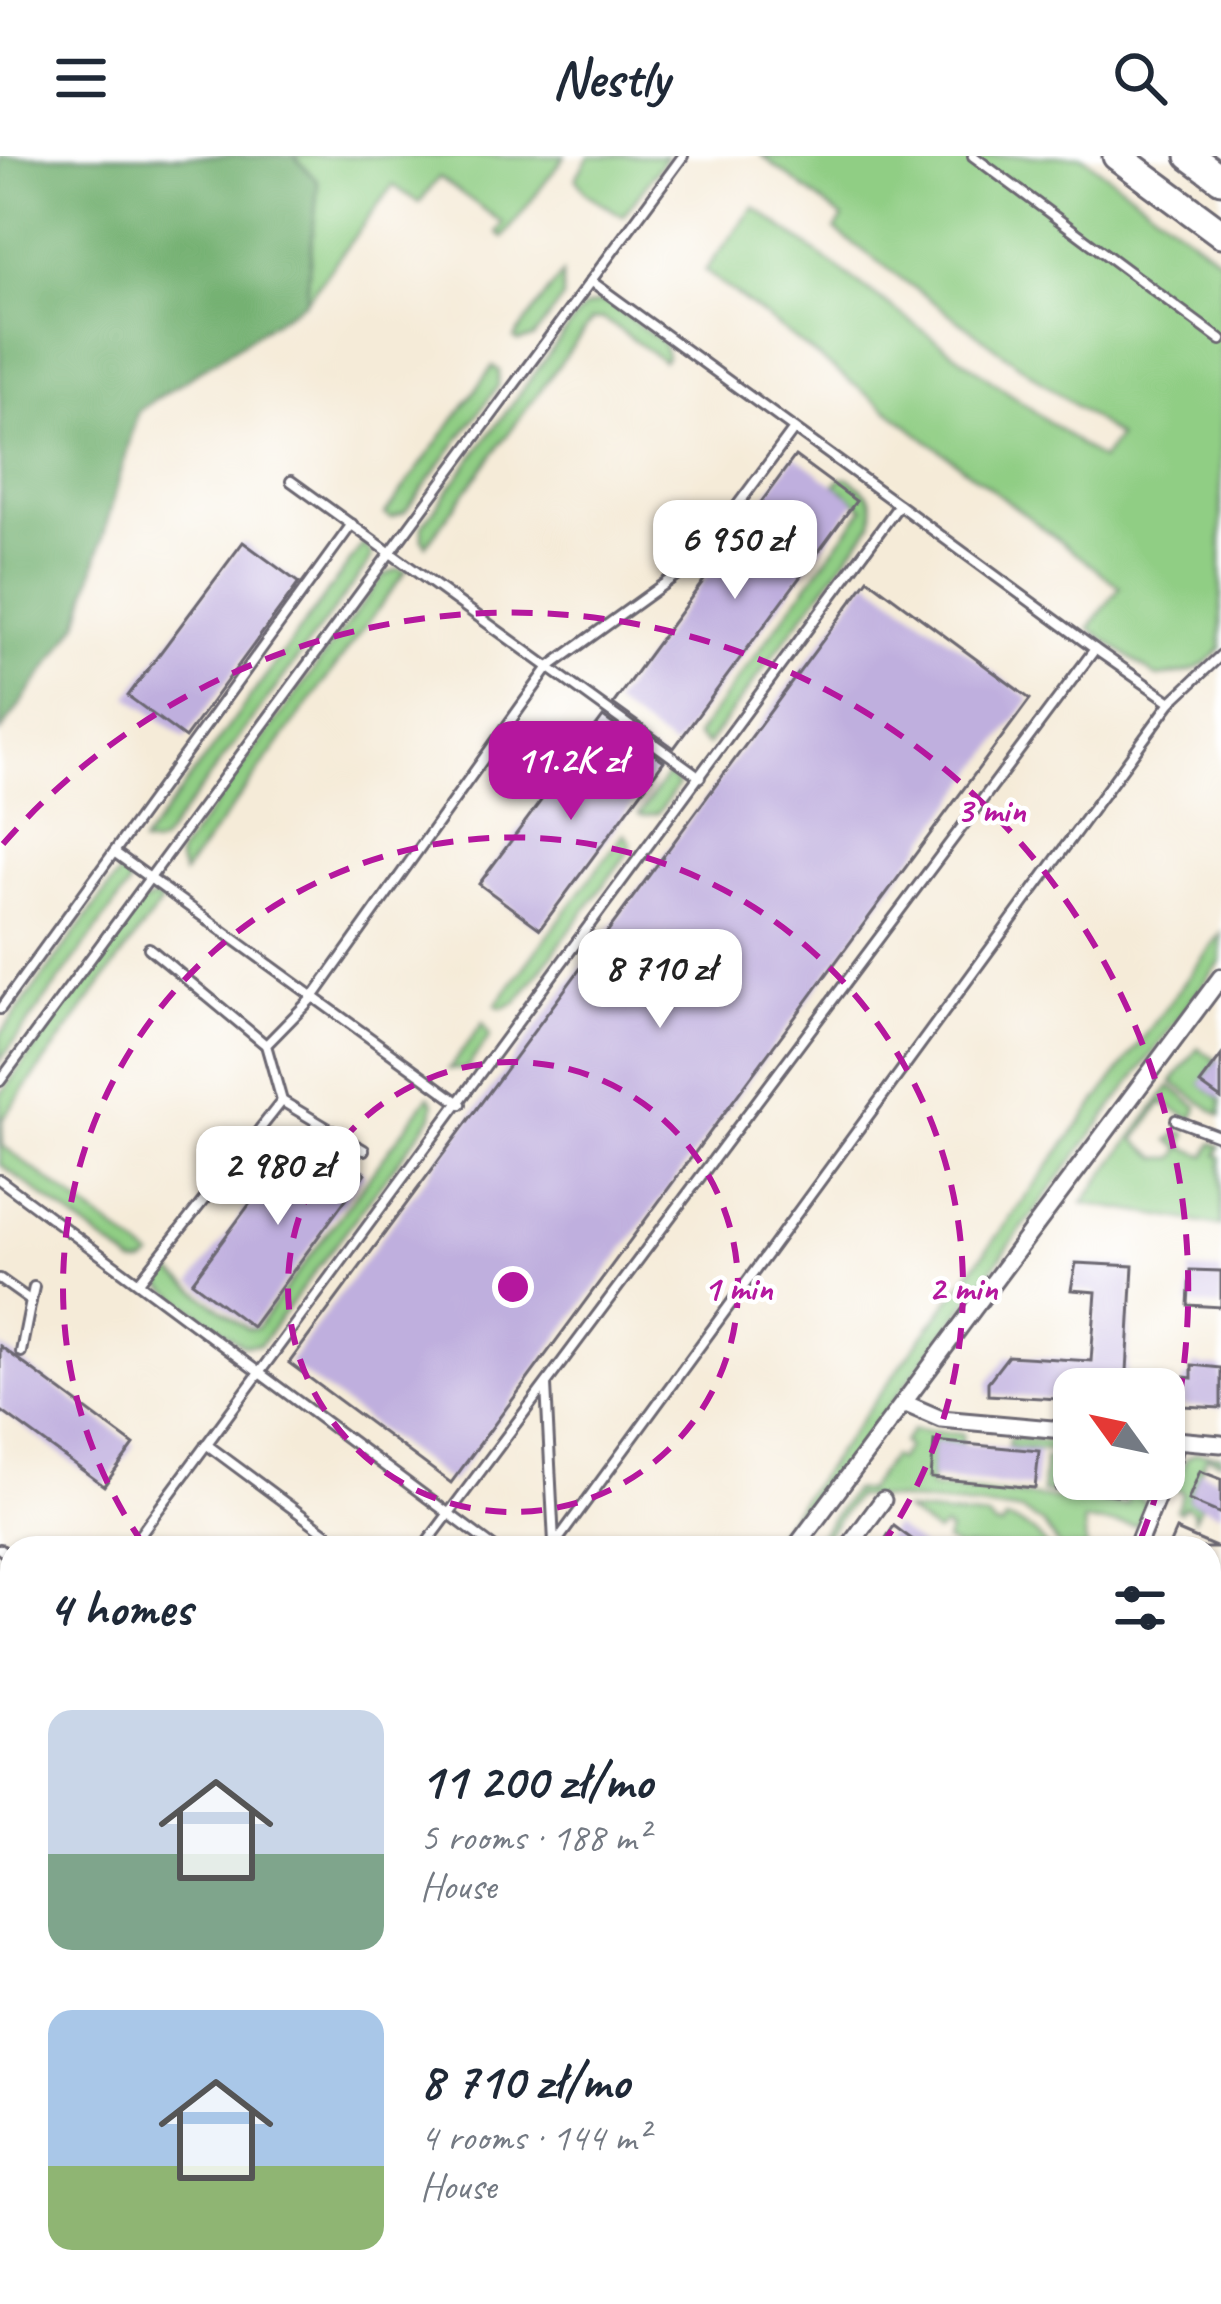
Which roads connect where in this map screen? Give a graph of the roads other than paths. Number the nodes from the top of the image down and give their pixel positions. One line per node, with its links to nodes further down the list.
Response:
1 (683, 156): 7 (lane)
2 (973, 156): 8 (lane)
3 (1117, 156): 6 (highway)
4 (1190, 156): 5 (highway)
5 (1221, 179)
6 (1221, 232)
7 (591, 281): 9 (lane); 13 (lane)
8 (1221, 340)
9 (794, 429): 11 (lane); 16 (lane)
10 (291, 481): 12 (lane)
11 (899, 505): 14 (lane); 18 (lane)
12 (352, 524): 13 (lane); 19 (lane)
13 (391, 552): 16 (lane); 20 (lane)
14 (1095, 649): 17 (lane); 39 (lane)
15 (1221, 655): 17 (lane)
16 (549, 667): 18 (lane); 23 (lane)
17 (1171, 703): 53 (lane)
18 (700, 777): 28 (lane)
19 (114, 852): 20 (lane); 24 (lane)
20 (151, 876): 23 (lane); 26 (lane)
21 (149, 948): 25 (lane)
22 (1221, 977): 40 (street)
23 (314, 996): 25 (lane); 28 (lane)
24 (0, 1009)
25 (266, 1045): 27 (lane)
26 (0, 1081)
27 (282, 1101): 31 (lane); 34 (lane)
28 (461, 1103): 38 (lane)
29 (1176, 1120): 30 (lane)
30 (1221, 1137)
31 (364, 1150)
32 (0, 1180): 34 (lane)
33 (0, 1280): 36 (lane)
34 (139, 1282): 38 (lane)
35 (34, 1287): 36 (lane)
36 (31, 1301): 37 (lane)
37 (21, 1352)
38 (259, 1370): 43 (lane); 47 (lane)
39 (546, 1383): 47 (lane); 52 (lane)
40 (904, 1402): 41 (street); 54 (street)
41 (1053, 1429)
42 (1185, 1441): 44 (street)
43 (206, 1444): 48 (lane); 49 (lane)
44 (1221, 1444)
45 (883, 1500): 55 (street)
46 (1151, 1500): 56 (street)
47 (449, 1513): 50 (lane); 51 (lane)
48 (140, 1536)
49 (330, 1536)
50 (432, 1536)
51 (479, 1536)
52 (553, 1536)
53 (560, 1536)
54 (804, 1536)
55 (857, 1536)
56 (1140, 1536)

